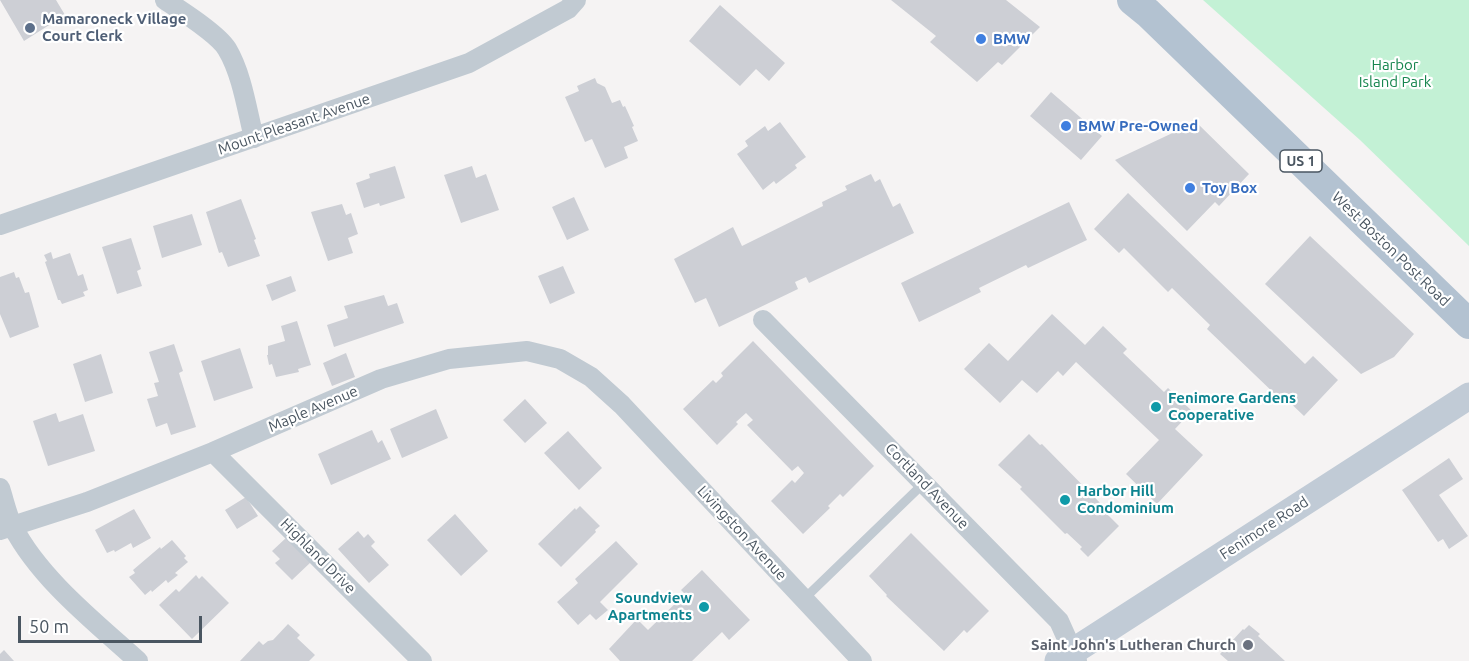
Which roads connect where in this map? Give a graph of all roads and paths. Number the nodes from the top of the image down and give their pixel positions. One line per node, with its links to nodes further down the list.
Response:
1 (165, 0): 4 (street)
2 (576, 0): 4 (street, Mount Pleasant Avenue)
3 (1132, 0): 7 (main road, West Boston Post Road / US 1)
4 (254, 138): 5 (street, Mount Pleasant Avenue)
5 (0, 225)
6 (763, 320): 11 (street, Cortland Avenue)
7 (1469, 324)
8 (1469, 396): 15 (street, Fenimore Road)
9 (622, 405): 10 (street, Maple Avenue); 14 (street, Livingston Avenue)
10 (213, 452): 13 (street, Maple Avenue); 17 (street, Highland Drive)
11 (924, 483): 14 (lane); 15 (street, Cortland Avenue)
12 (0, 488): 13 (street)
13 (6, 528): 16 (street)
14 (804, 599): 18 (street, Livingston Avenue)
15 (1069, 658)
16 (138, 661)
17 (422, 661)
18 (862, 661)

